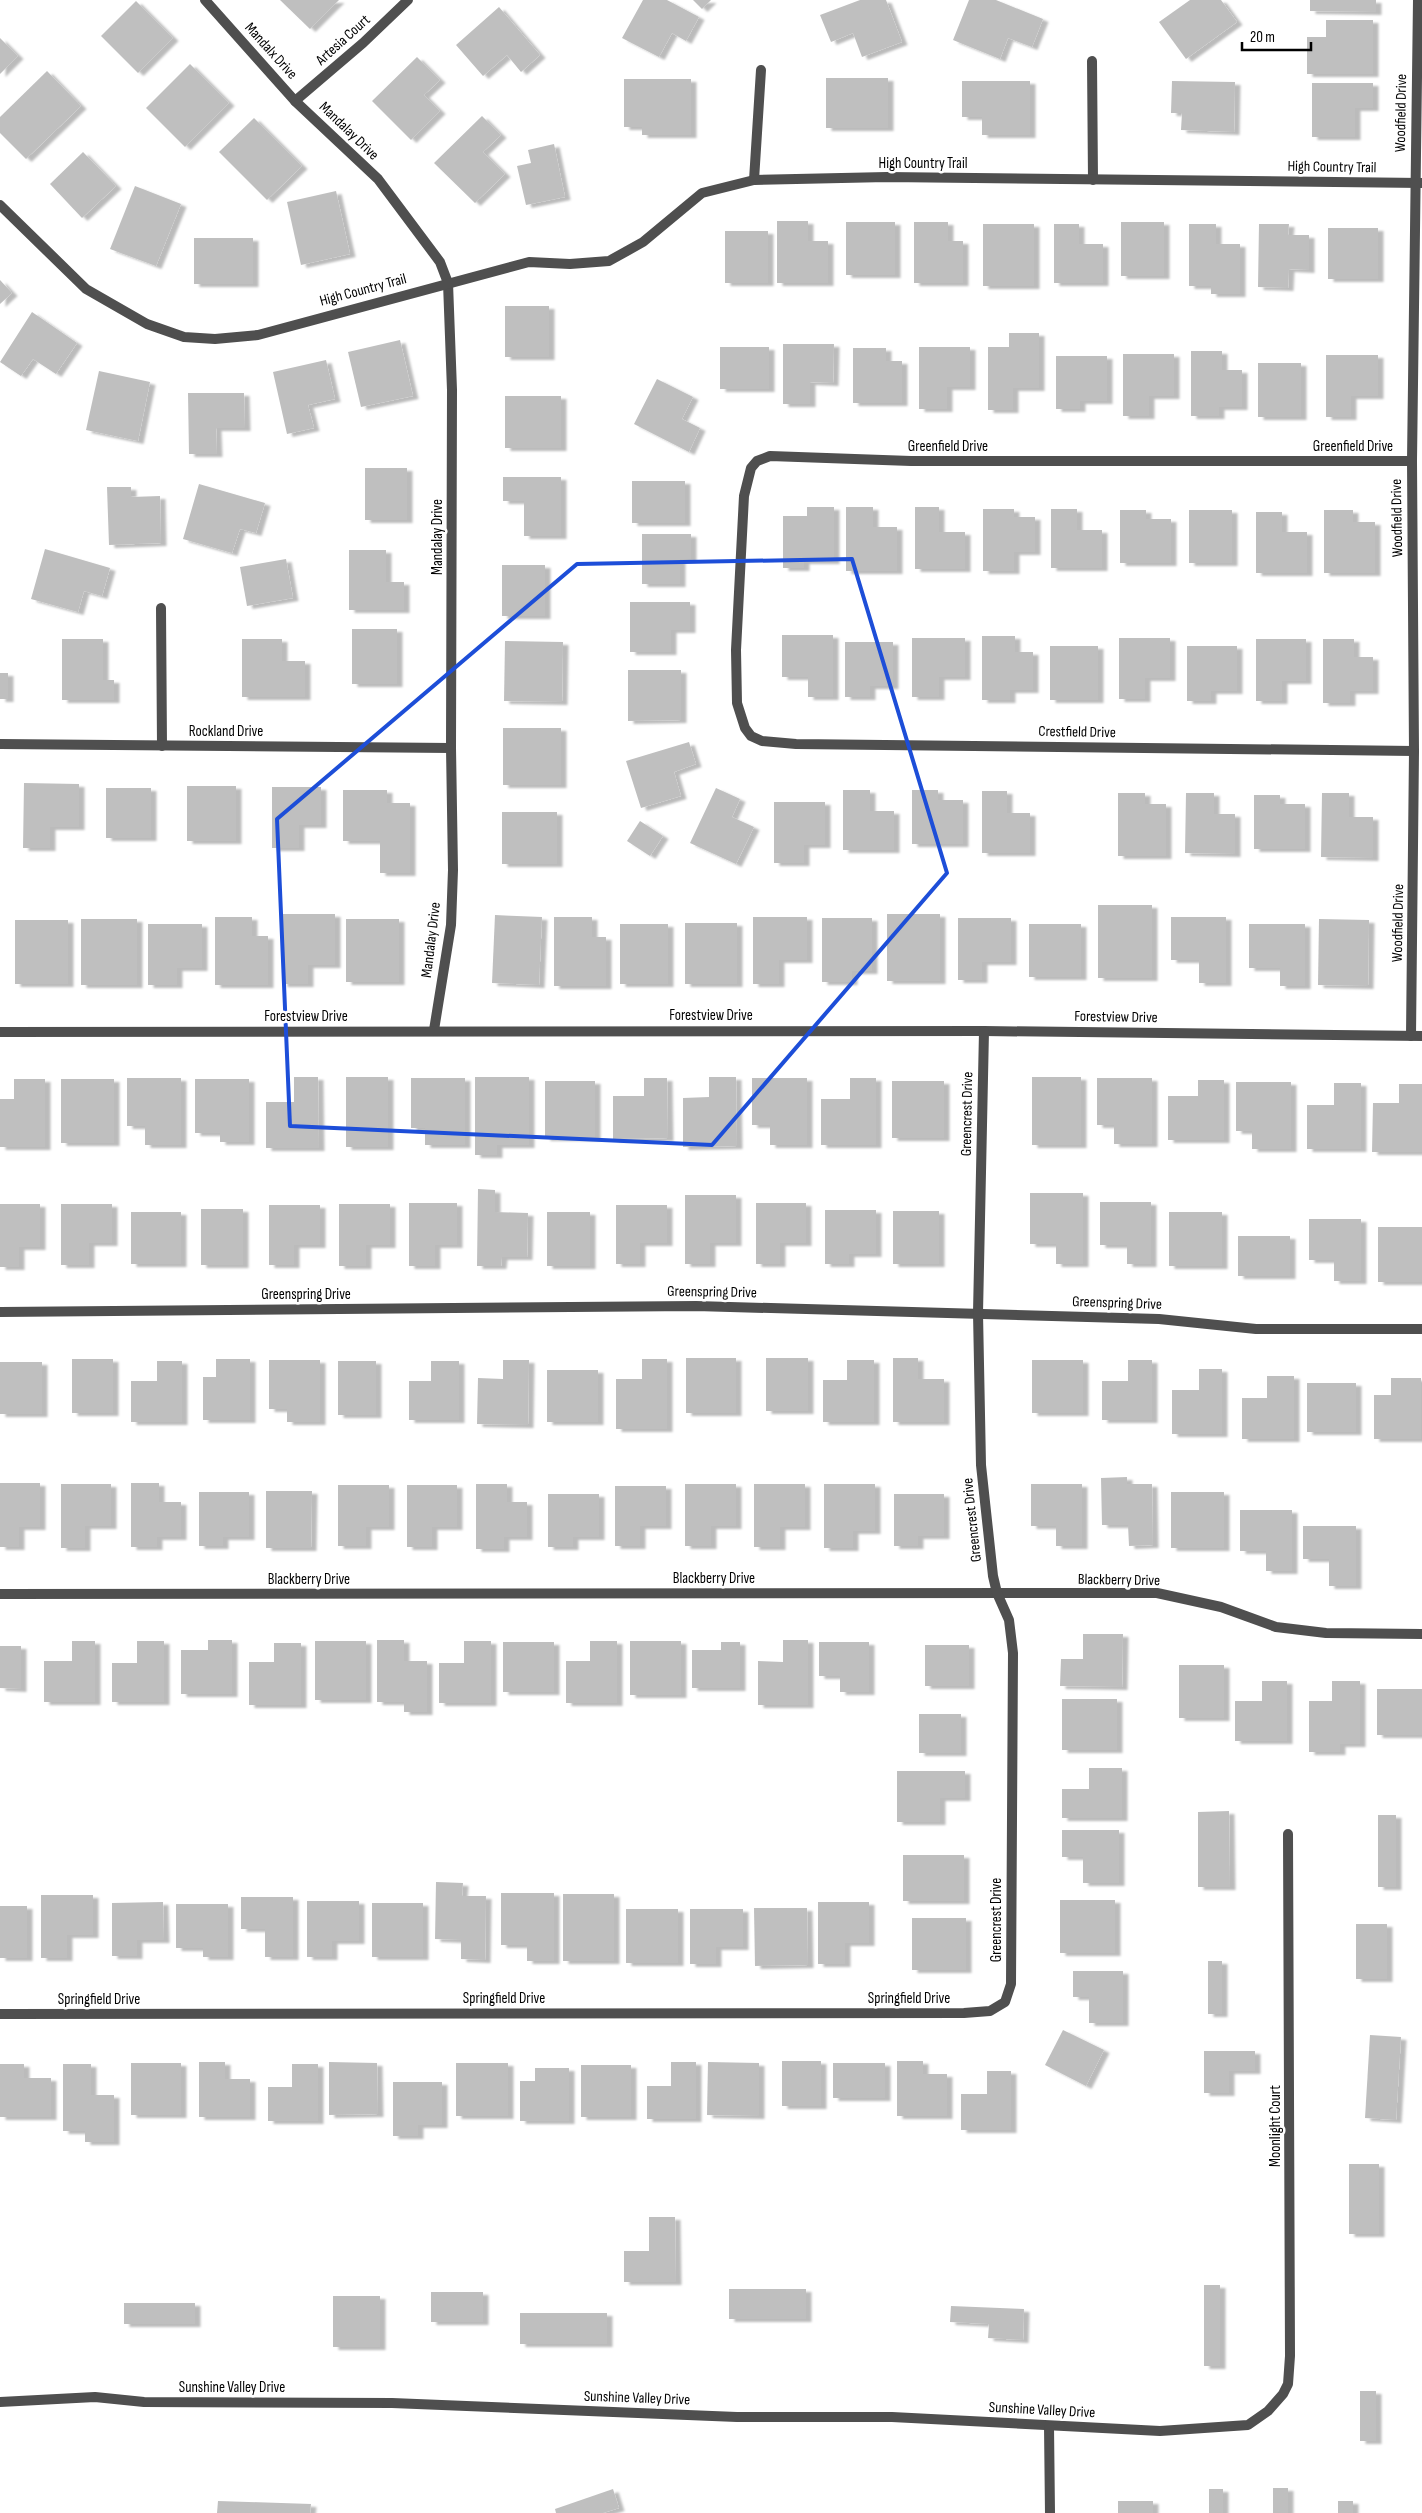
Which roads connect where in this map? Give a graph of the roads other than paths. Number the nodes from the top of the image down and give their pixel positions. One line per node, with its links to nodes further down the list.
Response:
1 (205, 0): 6 (street, Mandalx Drive)
2 (408, 0): 6 (street, Artesia Court)
3 (1418, 0): 9 (street, Woodfield Drive)
4 (1092, 61): 8 (street)
5 (761, 70): 7 (street)
6 (295, 101): 11 (street, Mandalay Drive)
7 (754, 180): 8 (street, High Country Trail); 11 (street, High Country Trail)
8 (1093, 180): 9 (street, High Country Trail)
9 (1418, 183): 12 (street, Woodfield Drive)
10 (0, 205): 11 (street, High Country Trail)
11 (448, 282): 17 (street, Mandalay Drive)
12 (1412, 461): 14 (street, Greenfield Drive); 18 (street, Woodfield Drive)
13 (161, 608): 16 (street)
14 (745, 728): 18 (street, Crestfield Drive)
15 (0, 744): 16 (street, Rockland Drive)
16 (162, 746): 17 (street, Rockland Drive)
17 (451, 748): 19 (street, Mandalay Drive)
18 (1414, 751): 22 (street, Woodfield Drive)
19 (434, 1030): 20 (street, Forestview Drive); 21 (street, Forestview Drive)
20 (984, 1031): 22 (street, Forestview Drive); 24 (street, Greencrest Drive)
21 (0, 1032)
22 (1417, 1036)
23 (0, 1312): 24 (street, Greenspring Drive)
24 (978, 1313): 25 (street, Greenspring Drive); 27 (street, Greencrest Drive)
25 (1422, 1329)
26 (0, 1594): 27 (street, Blackberry Drive)
27 (997, 1594): 28 (street, Blackberry Drive); 30 (street, Greencrest Drive)
28 (1422, 1634)
29 (1288, 1834): 33 (street, Moonlight Court)
30 (1005, 2002): 31 (street, Springfield Drive)
31 (0, 2014)
32 (0, 2402): 34 (street, Sunshine Valley Drive)
33 (1268, 2411): 34 (street, Sunshine Valley Drive)
34 (1049, 2426): 35 (street)
35 (1050, 2513)

